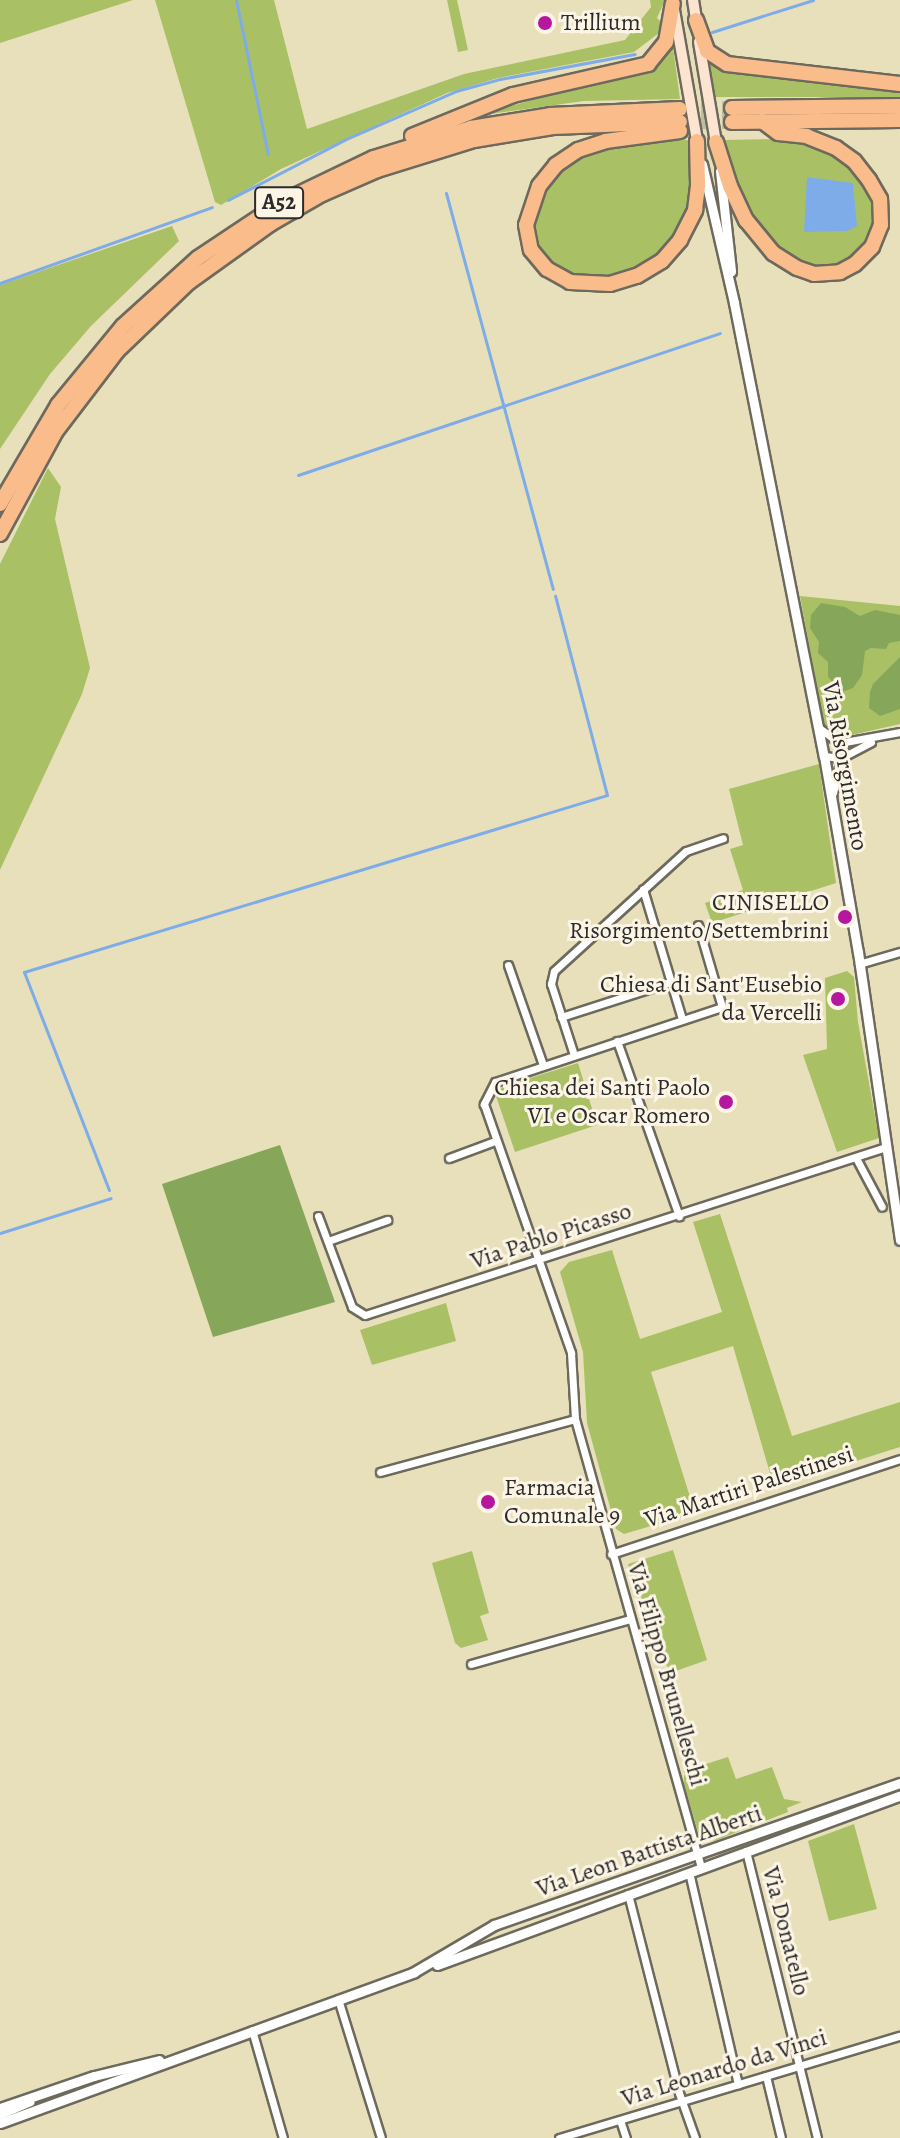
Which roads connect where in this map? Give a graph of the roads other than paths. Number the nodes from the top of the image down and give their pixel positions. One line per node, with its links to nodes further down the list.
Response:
1 (693, 0): 3 (main road, Via Risorgimento)
2 (673, 2): 9 (main road, Via Risorgimento); 11 (highway, A52)
3 (696, 20): 4 (highway); 10 (main road, Via Risorgimento)
4 (900, 84)
5 (900, 106): 8 (highway)
6 (900, 120): 8 (highway)
7 (680, 121): 9 (highway); 11 (highway, A52); 14 (highway, A52)
8 (762, 121): 10 (highway)
9 (697, 141): 12 (street, Via Risorgimento)
10 (716, 142): 12 (street, Via Risorgimento)
11 (318, 182): 13 (highway, A52)
12 (734, 303): 15 (street, Via Risorgimento)
13 (0, 504)
14 (0, 534)
15 (818, 727): 18 (street); 19 (street, Via Risorgimento)
16 (900, 732): 17 (street)
17 (877, 739): 18 (street); 20 (street)
18 (839, 743): 19 (street)
19 (824, 754): 20 (street); 21 (street, Via Risorgimento)
20 (841, 758): 21 (street)
21 (833, 803): 26 (street, Via Risorgimento)
22 (723, 838): 23 (street)
23 (643, 889): 28 (street); 29 (street)
24 (698, 925): 30 (street)
25 (900, 952): 26 (street)
26 (859, 964): 35 (street, Via Risorgimento)
27 (508, 965): 33 (street)
28 (670, 982): 29 (street); 30 (street)
29 (561, 1017): 32 (street)
30 (682, 1019): 31 (street)
31 (617, 1041): 32 (street); 41 (street)
32 (574, 1055): 33 (street)
33 (543, 1065): 34 (street, Via Filippo Brunelleschi)
34 (495, 1141): 36 (street); 45 (street, Via Filippo Brunelleschi)
35 (886, 1147): 37 (street, Via Pablo Picasso); 38 (street, Via Risorgimento)
36 (449, 1158)
37 (856, 1158): 39 (street); 41 (street, Via Pablo Picasso)
38 (897, 1195): 43 (street, Via Risorgimento)
39 (882, 1207)
40 (318, 1216): 44 (street, Via Pablo Picasso)
41 (679, 1216): 45 (street, Via Pablo Picasso)
42 (387, 1220): 44 (street)
43 (900, 1240)
44 (328, 1241): 45 (street, Via Pablo Picasso)
45 (542, 1261): 46 (street, Via Filippo Brunelleschi)
46 (575, 1419): 48 (street); 49 (street, Via Filippo Brunelleschi)
47 (900, 1459): 49 (street, Via Martiri Palestinesi)
48 (380, 1472)
49 (611, 1554): 50 (street, Via Filippo Brunelleschi)
50 (630, 1619): 51 (street); 55 (street, Via Filippo Brunelleschi)
51 (471, 1664)
52 (900, 1783): 55 (street, Via Leon Battista Alberti)
53 (900, 1796): 54 (street, Via Leon Battista Alberti)
54 (746, 1851): 55 (street, Via Leon Battista Alberti); 66 (street, Via Donatello)
55 (700, 1863): 56 (street, Via Leon Battista Alberti); 57 (street); 59 (street, Via Leon Battista Alberti)
56 (689, 1872): 57 (street, Via Leon Battista Alberti); 68 (street)
57 (651, 1886): 58 (street, Via Leon Battista Alberti)
58 (628, 1894): 60 (street, Via Leon Battista Alberti); 70 (street)
59 (530, 1913): 60 (street); 61 (street, Via Leon Battista Alberti)
60 (540, 1926): 61 (street, Via Leon Battista Alberti)
61 (418, 1970): 62 (street, Via Leon Battista Alberti)
62 (338, 1999): 63 (street, Via Leon Battista Alberti); 76 (street)
63 (252, 2030): 65 (street, Via Leon Battista Alberti); 75 (street)
64 (900, 2036): 66 (street, Via Leonardo da Vinci)
65 (182, 2055): 69 (street, Via Leon Battista Alberti); 74 (street, Via Leon Battista Alberti)
66 (799, 2066): 67 (street, Via Leonardo da Vinci); 81 (street, Via Donatello)
67 (766, 2076): 68 (street, Via Leonardo da Vinci); 80 (street)
68 (738, 2084): 70 (street, Via Leonardo da Vinci)
69 (57, 2088): 71 (street, Via Leon Battista Alberti); 72 (street)
70 (683, 2102): 73 (street, Via Leonardo da Vinci); 79 (street)
71 (0, 2108)
72 (0, 2115)
73 (620, 2120): 77 (street, Via Leonardo da Vinci); 78 (street)
74 (0, 2123)
75 (283, 2138)
76 (381, 2138)
77 (559, 2138)
78 (626, 2138)
79 (695, 2138)
80 (781, 2138)
81 (817, 2138)

